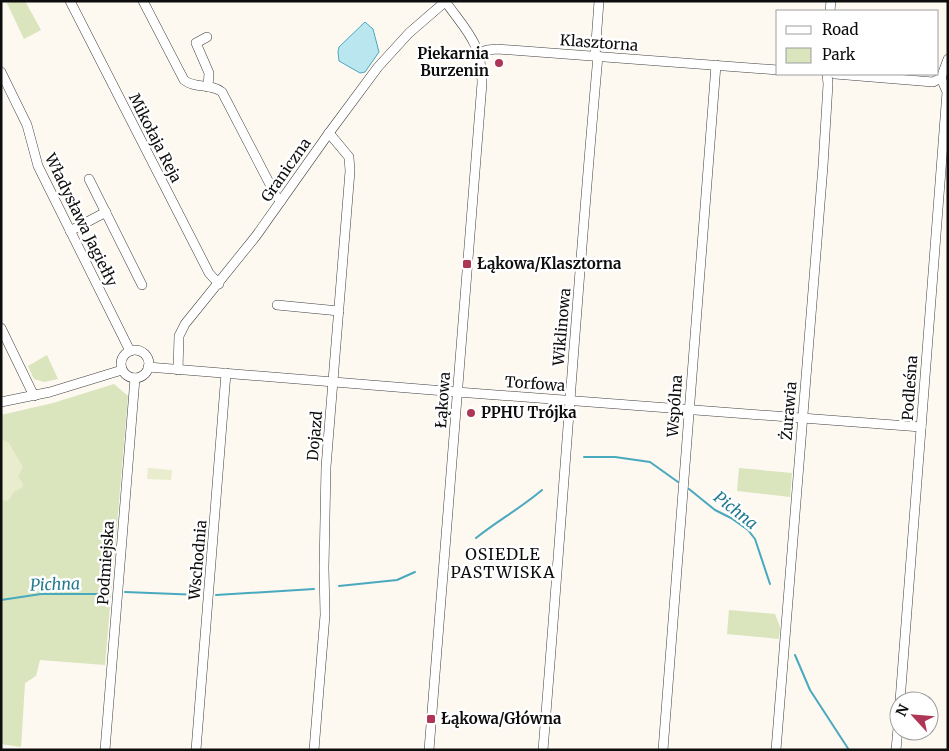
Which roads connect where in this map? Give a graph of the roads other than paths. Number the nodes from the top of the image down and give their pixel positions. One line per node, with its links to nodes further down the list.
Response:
1 (70, 1): 23 (street, Mikołaja Reja)
2 (144, 1): 15 (street)
3 (446, 1): 6 (street); 16 (street, Graniczna)
4 (599, 1): 7 (street, Wiklinowa)
5 (207, 37): 15 (street)
6 (479, 52): 7 (street, Klasztorna); 35 (street, Łąkowa)
7 (596, 56): 9 (street, Klasztorna); 37 (street, Wiklinowa)
8 (948, 59): 14 (street)
9 (716, 65): 10 (street, Klasztorna); 39 (street, Wspólna)
10 (776, 70)
11 (1, 72): 22 (street, Władysława Jagiełły)
12 (827, 75): 40 (street, Żurawia)
13 (847, 75): 14 (street)
14 (942, 78): 20 (street, Podleśna)
15 (208, 87): 18 (street)
16 (329, 133): 18 (street, Graniczna); 26 (street, Dojazd)
17 (89, 180): 19 (street)
18 (281, 201): 23 (street, Graniczna)
19 (106, 212): 22 (street); 24 (street)
20 (938, 214): 21 (street); 41 (street, Podleśna)
21 (948, 215)
22 (70, 231): 28 (street, Władysława Jagiełły)
23 (219, 284): 31 (street, Graniczna)
24 (142, 285)
25 (277, 305): 26 (street)
26 (339, 311): 34 (street, Dojazd)
27 (1, 328): 36 (street)
28 (130, 351): 29 (street); 30 (street)
29 (148, 367): 31 (street, Torfowa); 33 (street)
30 (122, 370): 33 (street); 36 (street)
31 (178, 370): 32 (street, Torfowa)
32 (226, 373): 34 (street, Torfowa); 44 (street, Wschodnia)
33 (135, 378): 43 (street, Podmiejska)
34 (333, 382): 35 (street, Torfowa); 45 (street, Dojazd)
35 (457, 392): 37 (street, Torfowa); 46 (street, Łąkowa)
36 (34, 396): 38 (street)
37 (569, 400): 39 (street, Torfowa); 47 (street, Wiklinowa)
38 (1, 402)
39 (689, 410): 40 (street, Torfowa); 48 (street, Wspólna)
40 (802, 418): 41 (street, Torfowa); 49 (street, Żurawia)
41 (921, 427): 42 (street, Podleśna)
42 (901, 691)
43 (105, 750)
44 (196, 750)
45 (314, 750)
46 (429, 750)
47 (543, 750)
48 (663, 750)
49 (776, 750)

